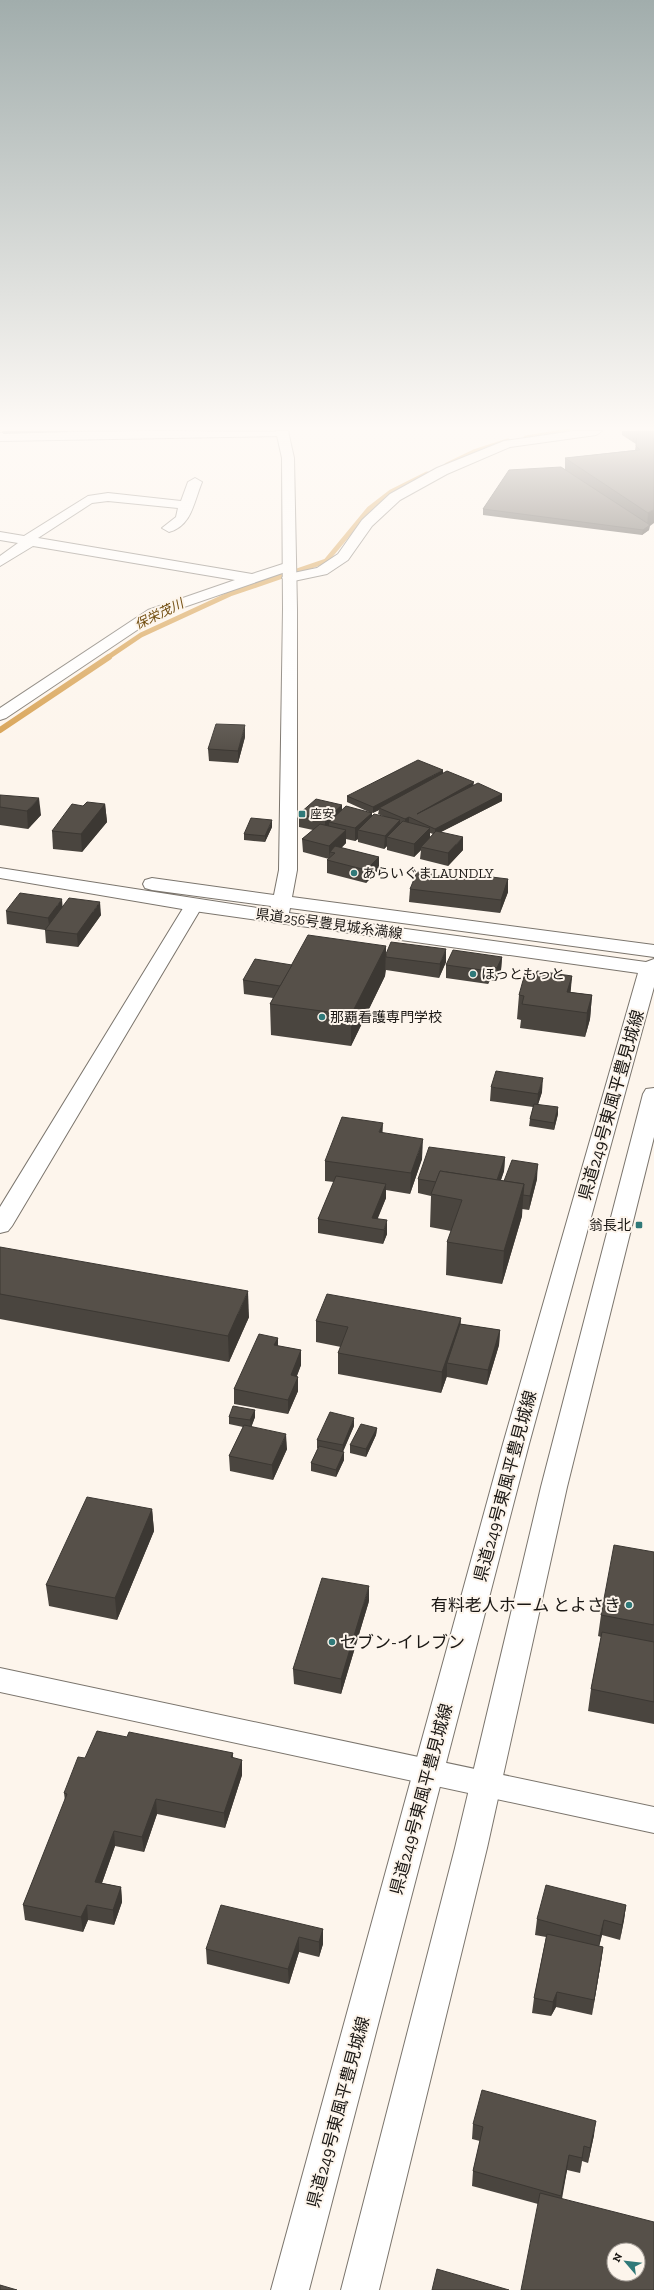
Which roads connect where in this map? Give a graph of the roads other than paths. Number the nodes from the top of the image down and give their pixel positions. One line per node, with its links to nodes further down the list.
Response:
1 (10, 538): 5 (street)
2 (32, 538): 5 (street)
3 (289, 538): 7 (street)
4 (357, 538): 7 (street)
5 (27, 541): 6 (street); 8 (street)
6 (0, 562)
7 (289, 573): 8 (street); 12 (street)
8 (254, 579): 9 (street)
9 (0, 715)
10 (2, 873): 11 (street, 県道256号豊見城糸満線); 12 (street, 県道256号豊見城糸満線)
11 (194, 905): 12 (street, 県道256号豊見城糸満線); 15 (street)
12 (280, 908): 13 (street, 県道256号豊見城糸満線)
13 (653, 963): 18 (street, 県道249号東風平豊見城線)
14 (654, 1094): 19 (street)
15 (7, 1201): 16 (street)
16 (0, 1226)
17 (0, 1680): 18 (street)
18 (429, 1772): 19 (street); 21 (street, 県道249号東風平豊見城線)
19 (485, 1784): 20 (street); 22 (street)
20 (654, 1820)
21 (290, 2290)
22 (360, 2290)

